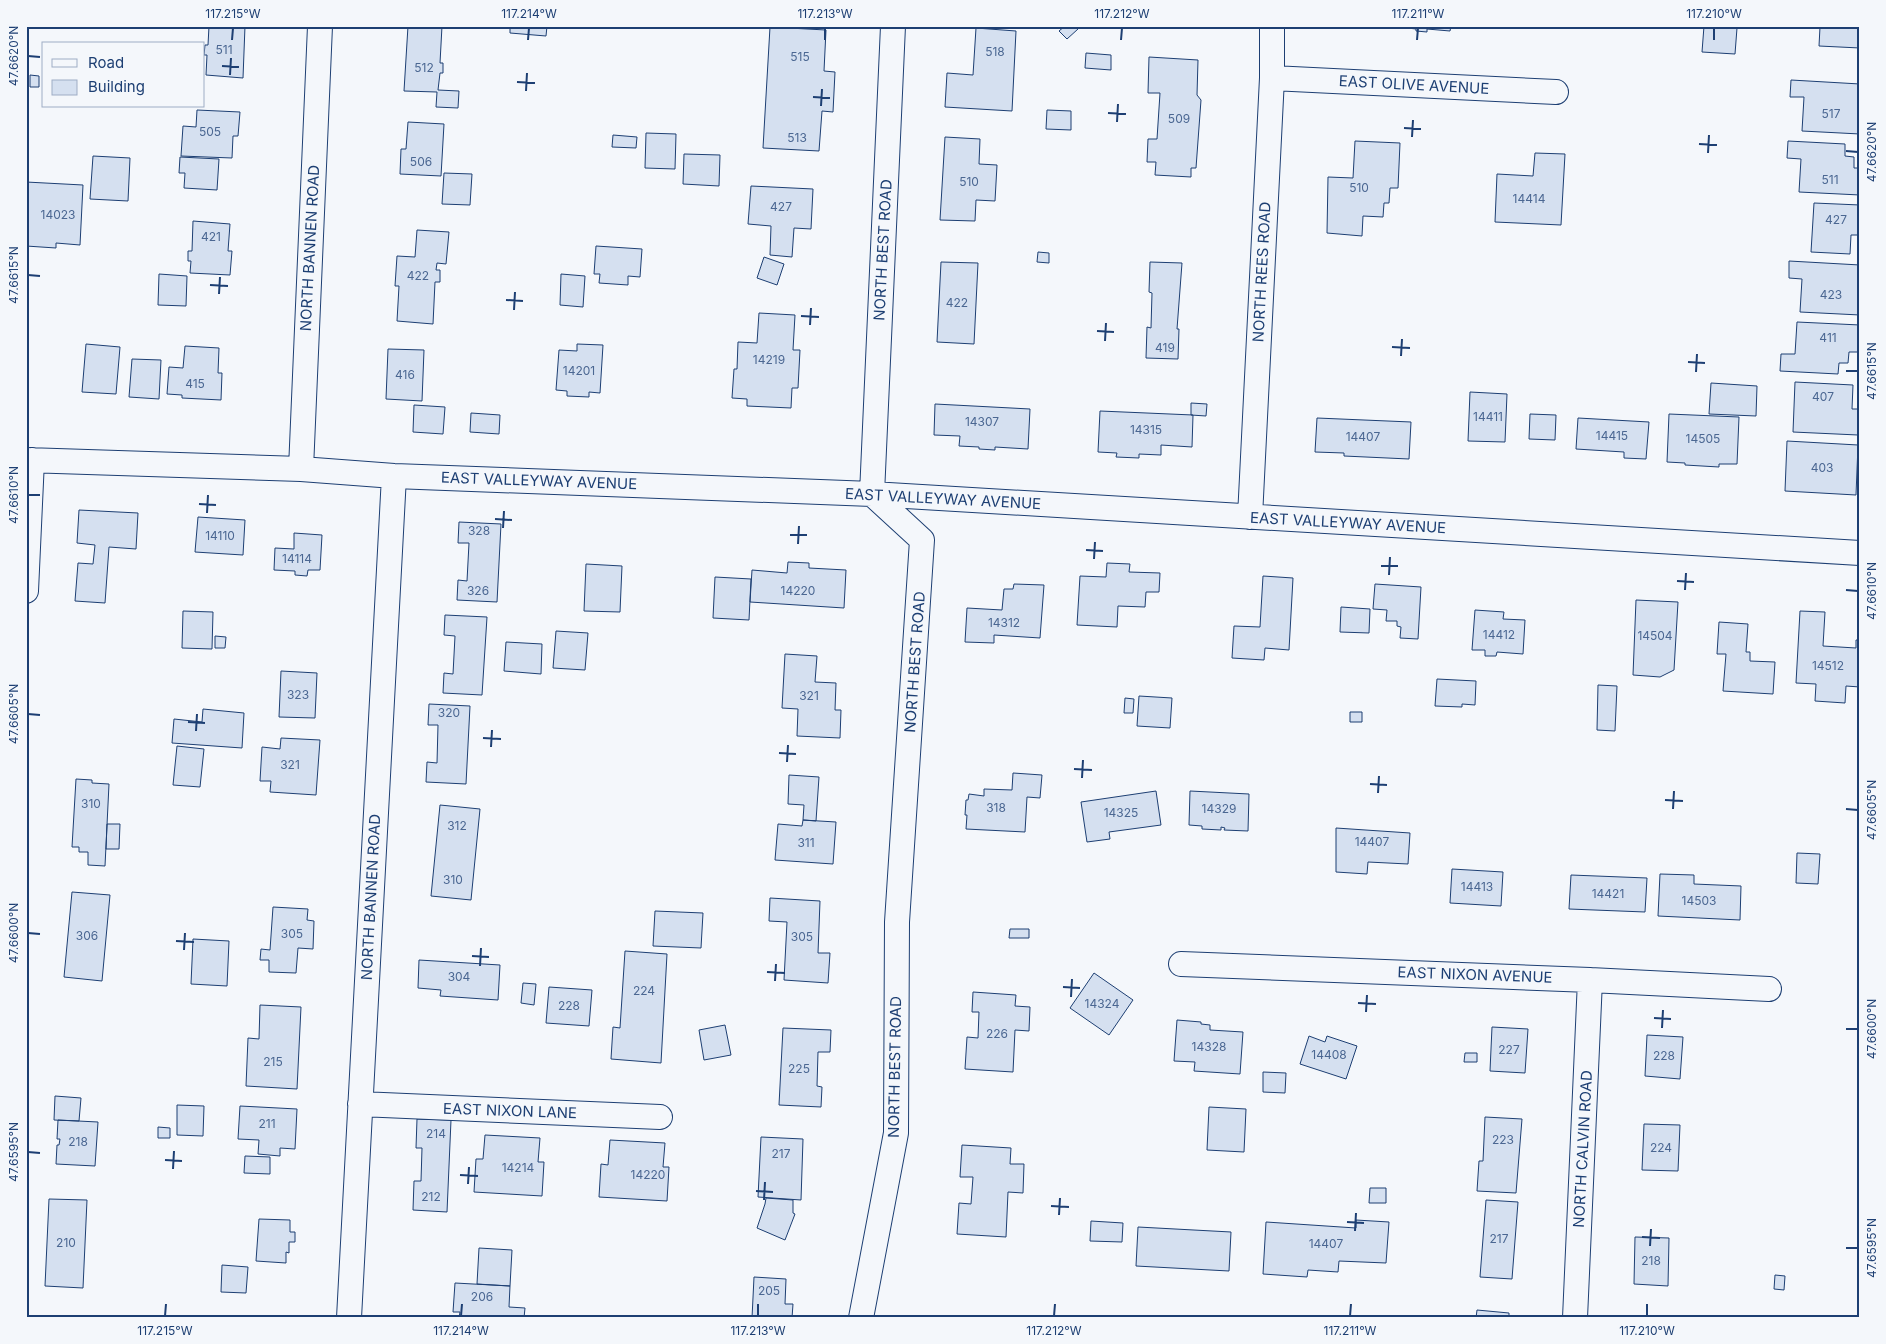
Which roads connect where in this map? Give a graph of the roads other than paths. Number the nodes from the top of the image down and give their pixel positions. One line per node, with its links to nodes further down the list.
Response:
1 (320, 26): 7 (street, NORTH BANNEN ROAD)
2 (893, 26): 9 (street, NORTH BEST ROAD)
3 (1272, 26): 4 (street, NORTH REES ROAD)
4 (1272, 78): 5 (street, EAST OLIVE AVENUE); 10 (street, NORTH REES ROAD)
5 (1556, 92)
6 (29, 460): 7 (street, EAST VALLEYWAY AVENUE); 12 (street)
7 (300, 469): 8 (street, EAST VALLEYWAY AVENUE)
8 (394, 476): 9 (street, EAST VALLEYWAY AVENUE); 16 (street, NORTH BANNEN ROAD)
9 (872, 494): 10 (street, EAST VALLEYWAY AVENUE); 19 (street, NORTH BEST ROAD)
10 (1250, 517): 11 (street, EAST VALLEYWAY AVENUE)
11 (1860, 553)
12 (26, 591)
13 (1181, 964): 14 (street, EAST NIXON AVENUE)
14 (1590, 980): 15 (street, EAST NIXON AVENUE); 20 (street, NORTH CALVIN ROAD)
15 (1769, 989)
16 (360, 1104): 17 (street, EAST NIXON LANE); 18 (street, NORTH BANNEN ROAD)
17 (660, 1117)
18 (349, 1318)
19 (861, 1318)
20 (1575, 1318)

